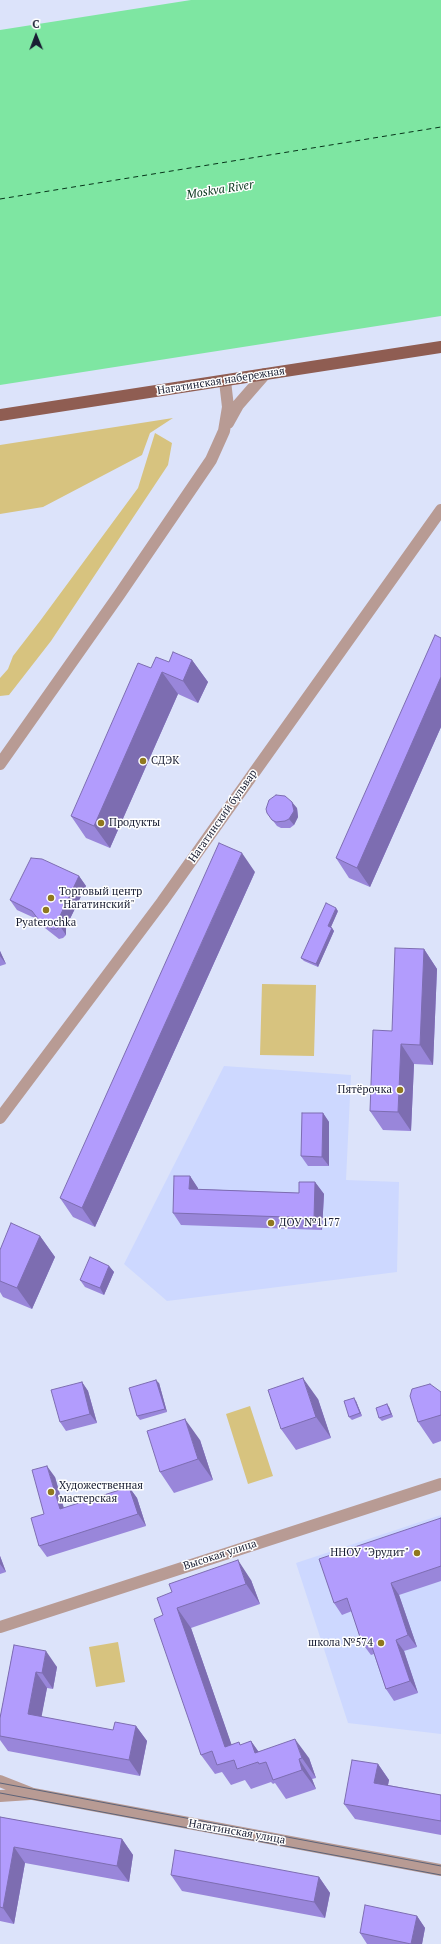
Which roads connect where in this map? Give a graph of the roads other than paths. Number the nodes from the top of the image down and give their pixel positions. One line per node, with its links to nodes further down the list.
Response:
1 (441, 347): 2 (main road, Нагатинская набережная)
2 (265, 374): 3 (main road, Нагатинская набережная); 5 (street)
3 (225, 381): 4 (main road, Нагатинская набережная); 5 (street)
4 (0, 415)
5 (224, 431): 7 (street)
6 (441, 510): 8 (street, Нагатинский бульвар)
7 (0, 764)
8 (0, 1118)
9 (441, 1484): 10 (street, Высокая улица)
10 (0, 1627)
11 (0, 1781): 12 (street, Нагатинская улица)
12 (33, 1794): 13 (street, Нагатинская улица); 14 (street, Нагатинская улица)
13 (0, 1796)
14 (441, 1870)

